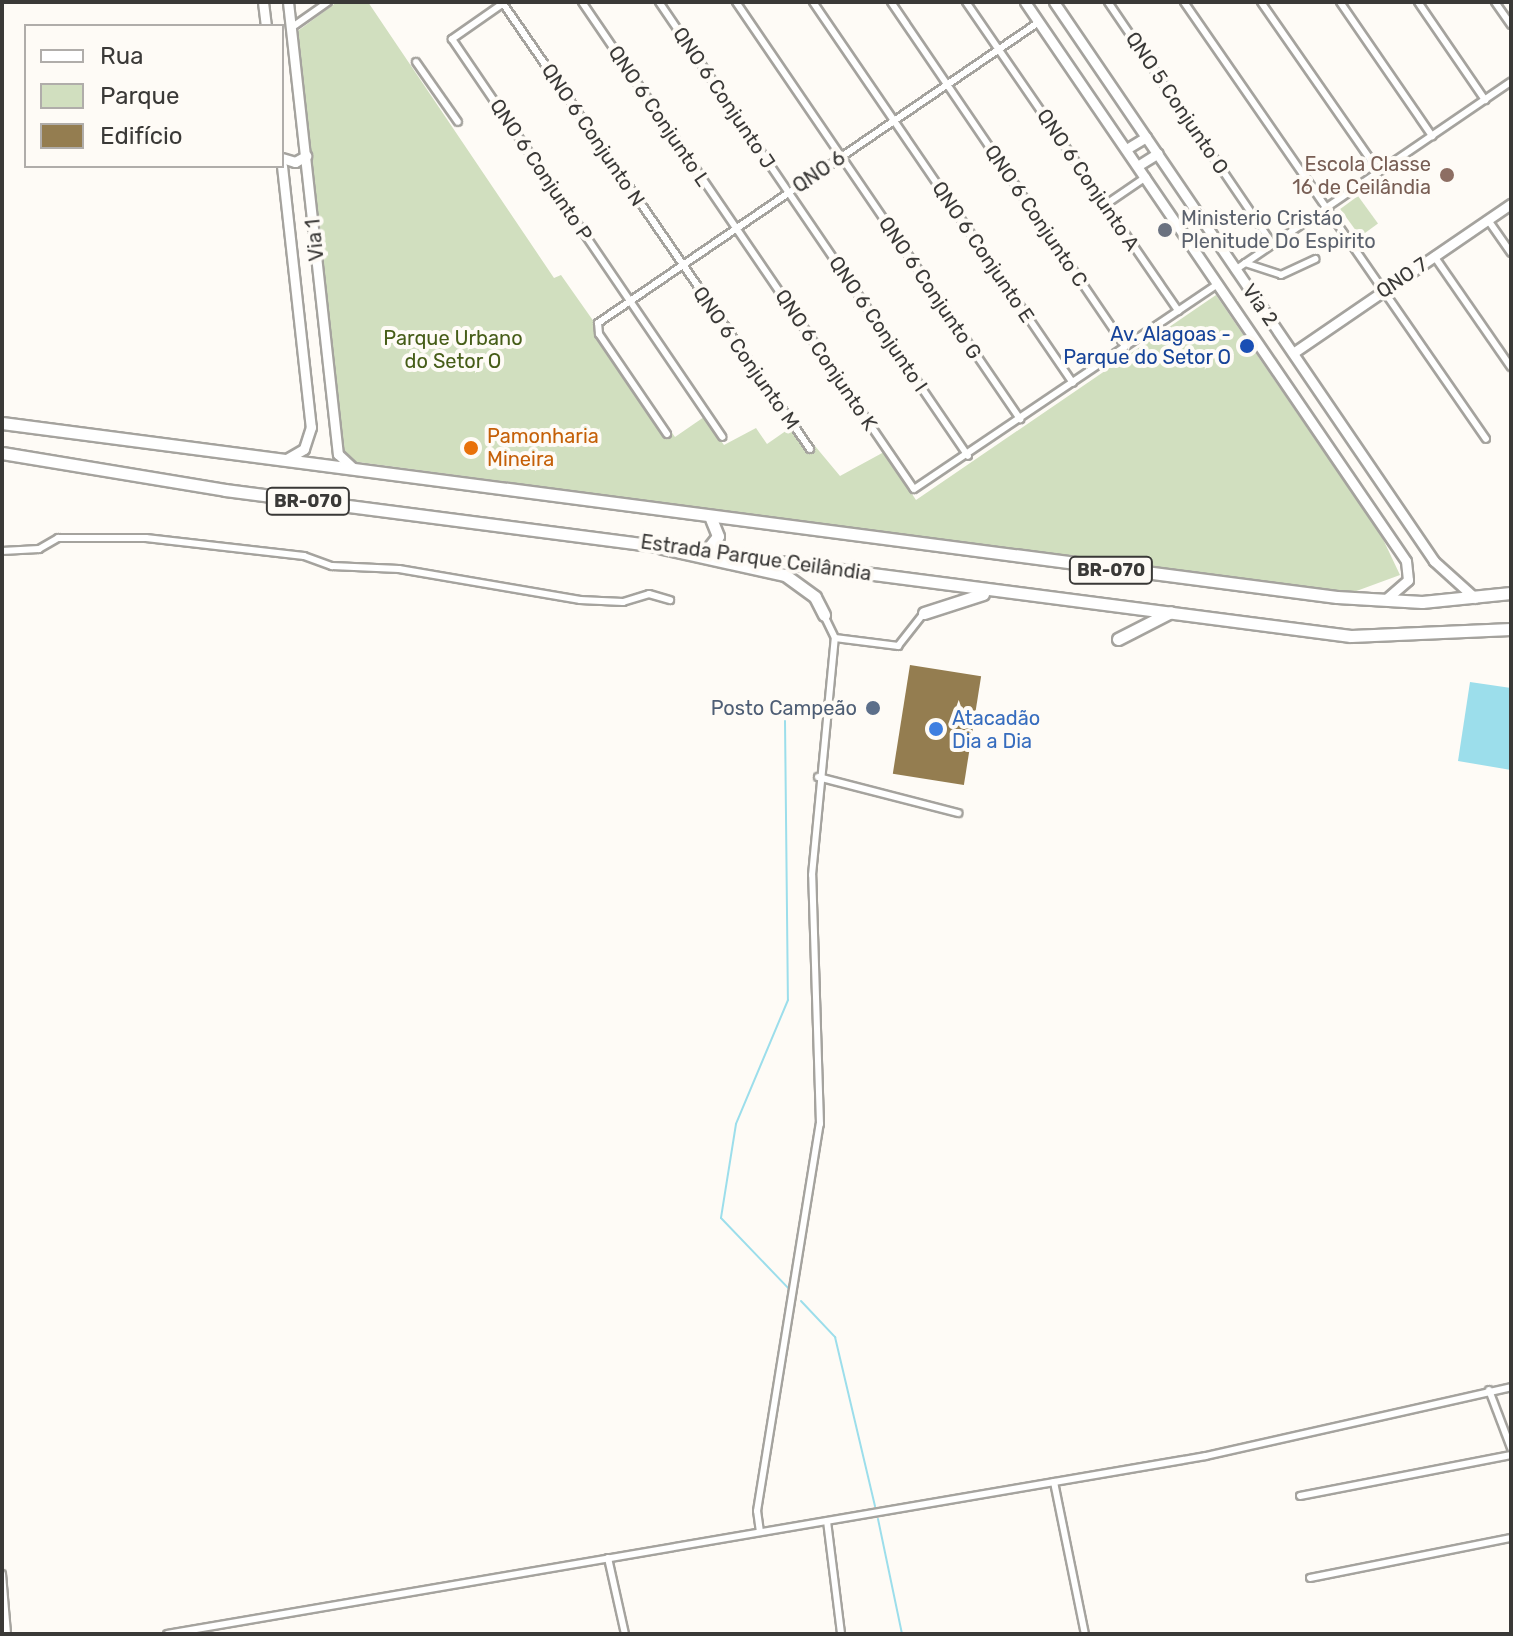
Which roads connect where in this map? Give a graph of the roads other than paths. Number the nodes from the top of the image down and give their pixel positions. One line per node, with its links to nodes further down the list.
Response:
1 (263, 2): 21 (main road)
2 (288, 2): 23 (main road, Via 1)
3 (328, 2): 23 (street)
4 (504, 2): 53 (street, QNO 6 Conjunto N); 57 (street, QNO 6 Conjunto P)
5 (582, 2): 47 (street, QNO 6 Conjunto L)
6 (659, 2): 42 (street, QNO 6 Conjunto J)
7 (736, 2): 36 (street, QNO 6 Conjunto G)
8 (813, 2): 29 (street, QNO 6 Conjunto E)
9 (891, 2): 27 (street, QNO 6 Conjunto C)
10 (966, 2): 24 (street, QNO 6 Conjunto A)
11 (1025, 2): 20 (main road, Via 2)
12 (1068, 2): 19 (street)
13 (1108, 2): 48 (street, QNO 5 Conjunto O)
14 (1184, 2): 45 (street)
15 (1261, 2): 40 (street)
16 (1340, 2): 31 (street)
17 (1418, 2): 28 (street)
18 (1495, 2): 22 (street)
19 (1057, 5): 32 (main road, Via 2)
20 (1039, 22): 24 (street, QNO 6); 33 (main road, Via 2)
21 (266, 24)
22 (1511, 25)
23 (291, 28): 35 (main road, Via 1)
24 (999, 49): 27 (street, QNO 6); 44 (street, QNO 6 Conjunto A)
25 (416, 62): 30 (street)
26 (1511, 82): 28 (street)
27 (947, 85): 29 (street, QNO 6); 59 (street, QNO 6 Conjunto C)
28 (1485, 100): 31 (street)
29 (894, 121): 36 (street, QNO 6); 62 (street, QNO 6 Conjunto E)
30 (458, 122)
31 (1432, 136): 40 (street)
32 (1146, 137): 33 (main road); 34 (main road, Via 2)
33 (1128, 148): 38 (main road, Via 2)
34 (1158, 153): 38 (main road); 54 (main road, Via 2)
35 (306, 156): 37 (main road); 74 (main road, Via 1)
36 (841, 157): 42 (street, QNO 6); 65 (street, QNO 6 Conjunto G)
37 (284, 159)
38 (1139, 165): 41 (main road, Via 2)
39 (282, 168): 73 (main road, Via 1)
40 (1379, 172): 45 (street)
41 (1146, 177): 44 (street); 55 (main road, Via 2)
42 (788, 193): 47 (street, QNO 6); 72 (street, QNO 6 Conjunto I)
43 (1511, 204): 46 (main road, QNO 7)
44 (1105, 205): 58 (street, QNO 6 Conjunto A)
45 (1326, 209): 48 (street); 56 (street)
46 (1488, 220): 49 (street); 50 (main road, QNO 7)
47 (736, 230): 53 (street, QNO 6); 72 (street, QNO 6 Conjunto K)
48 (1273, 245): 52 (street)
49 (1511, 253)
50 (1434, 256): 56 (main road, QNO 7); 61 (street)
51 (1316, 259): 52 (street)
52 (1245, 263): 54 (street)
53 (682, 266): 57 (street, QNO 6); 70 (street, QNO 6 Conjunto M)
54 (1235, 270): 60 (main road, Via 2)
55 (1218, 284): 58 (street); 64 (main road, Via 2)
56 (1383, 291): 60 (main road, QNO 7); 69 (street)
57 (630, 302): 67 (street, QNO 6); 68 (street, QNO 6 Conjunto P)
58 (1178, 311): 59 (street)
59 (1125, 346): 62 (street)
60 (1293, 353): 63 (main road, Via 2)
61 (1511, 367)
62 (1073, 383): 65 (street)
63 (1314, 386): 64 (main road); 81 (main road, Via 2)
64 (1298, 398): 83 (main road, Via 2)
65 (1020, 419): 72 (street)
66 (2, 423): 73 (highway, Estrada Parque Ceilândia / BR-070)
67 (667, 434)
68 (722, 437)
69 (1486, 439)
70 (810, 449)
71 (2, 453): 76 (highway, Estrada Parque Ceilândia / BR-070)
72 (968, 456)
73 (283, 461): 74 (highway, Estrada Parque Ceilândia / BR-070)
74 (356, 471): 75 (highway, Estrada Parque Ceilândia / BR-070)
75 (711, 519): 77 (highway); 83 (highway, Estrada Parque Ceilândia / BR-070)
76 (651, 542): 77 (highway, Estrada Parque Ceilândia / BR-070); 86 (highway)
77 (708, 549): 80 (highway, Estrada Parque Ceilândia / BR-070)
78 (2, 551): 82 (street)
79 (1511, 593): 81 (highway, Estrada Parque Ceilândia / BR-070)
80 (1027, 594): 84 (highway, Estrada Parque Ceilândia / BR-070); 85 (highway)
81 (1475, 598): 83 (highway, Estrada Parque Ceilândia / BR-070)
82 (670, 600)
83 (1385, 600)
84 (1173, 611): 87 (highway, Estrada Parque Ceilândia / BR-070); 89 (highway)
85 (924, 613): 88 (street)
86 (824, 615): 88 (street)
87 (1511, 629)
88 (835, 638): 90 (street)
89 (1118, 639)
90 (818, 777): 91 (street); 99 (street)
91 (958, 813)
92 (1511, 1387): 93 (street)
93 (1489, 1390): 94 (street); 96 (street)
94 (1511, 1448)
95 (1511, 1455): 97 (street)
96 (1054, 1482): 98 (street); 108 (street)
97 (1300, 1496)
98 (827, 1521): 99 (street); 107 (street)
99 (760, 1532): 101 (street)
100 (1511, 1538): 103 (street)
101 (608, 1558): 105 (street); 106 (street)
102 (2, 1574): 104 (street)
103 (1310, 1578)
104 (7, 1634)
105 (167, 1634)
106 (625, 1634)
107 (841, 1634)
108 (1085, 1634)

